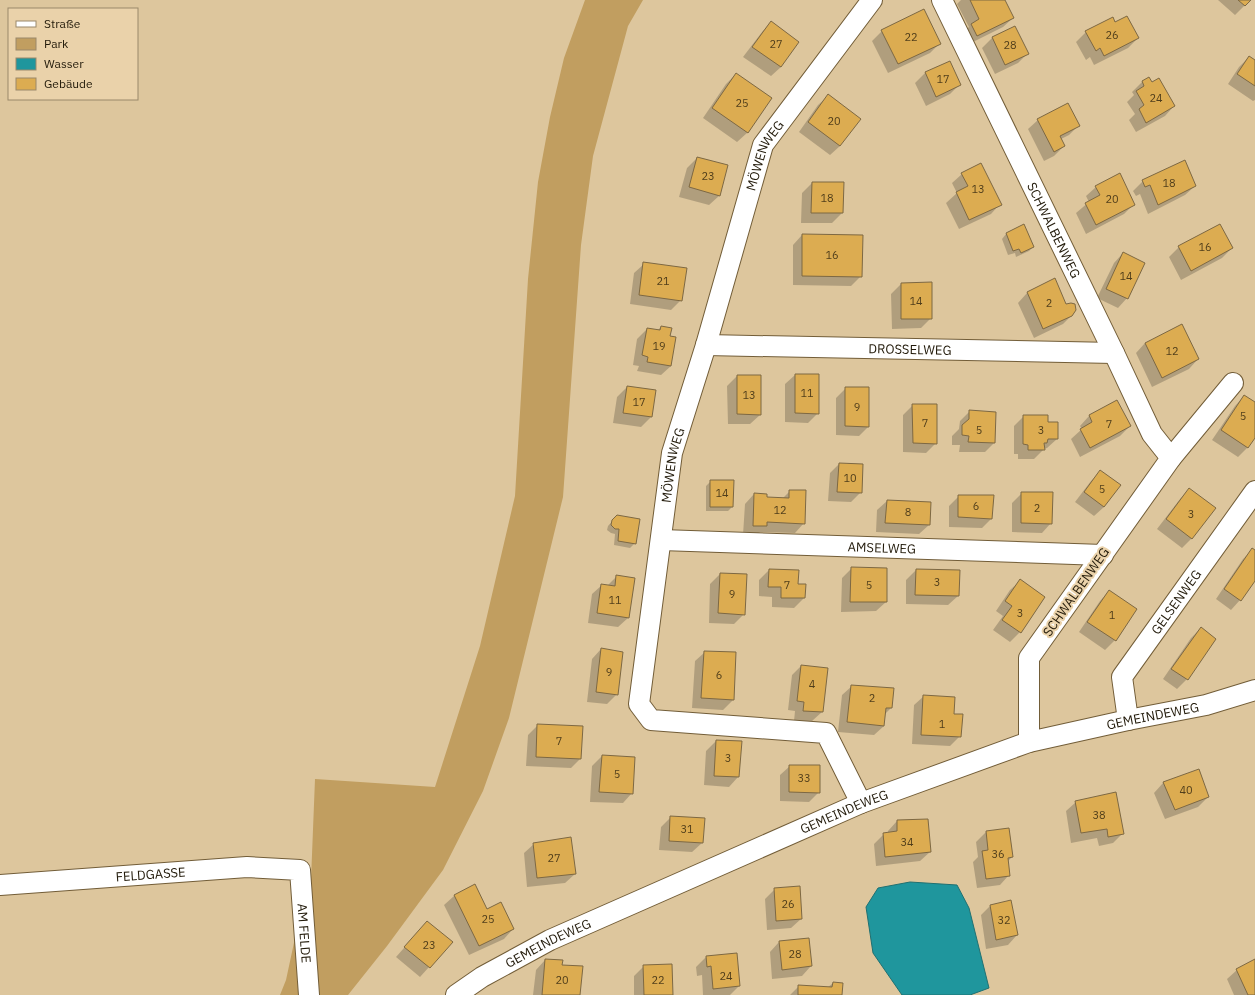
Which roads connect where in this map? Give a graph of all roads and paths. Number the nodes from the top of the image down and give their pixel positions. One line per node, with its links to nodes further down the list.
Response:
1 (872, 0): 3 (street, MÖWENWEG)
2 (942, 0): 4 (street, SCHWALBENWEG)
3 (706, 345): 4 (street, DROSSELWEG); 8 (street, MÖWENWEG)
4 (1114, 353): 6 (street, SCHWALBENWEG)
5 (1233, 383): 6 (street, SCHWALBENWEG)
6 (1171, 458): 9 (street, SCHWALBENWEG)
7 (1255, 491): 11 (street, GELSENWEG)
8 (661, 540): 9 (street, AMSELWEG); 13 (street, MÖWENWEG)
9 (1103, 555): 12 (street, SCHWALBENWEG)
10 (1255, 690): 11 (street, GEMEINDEWEG)
11 (1128, 720): 12 (street, GEMEINDEWEG)
12 (1029, 742): 13 (street, GEMEINDEWEG)
13 (862, 803): 17 (street, GEMEINDEWEG)
14 (300, 870): 15 (street, FELDGASSE); 16 (street, AM FELDE)
15 (0, 885)
16 (309, 995)
17 (456, 995)

